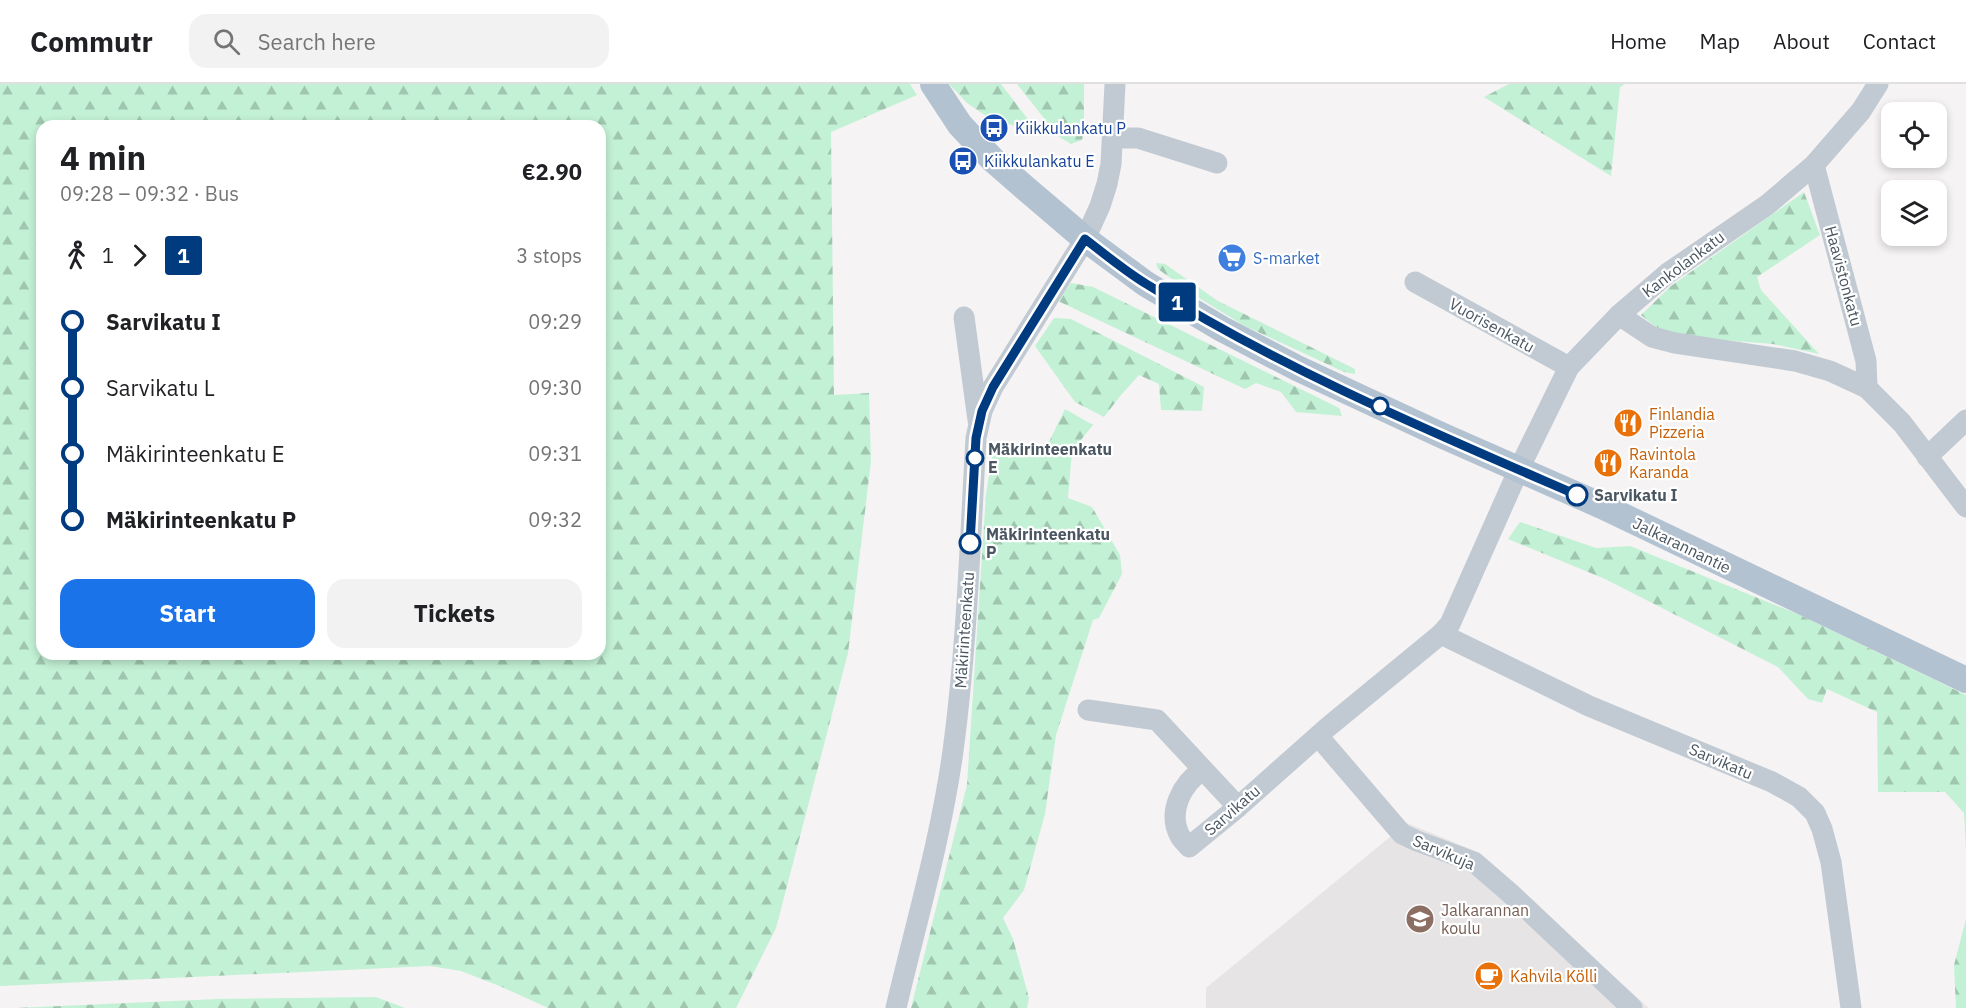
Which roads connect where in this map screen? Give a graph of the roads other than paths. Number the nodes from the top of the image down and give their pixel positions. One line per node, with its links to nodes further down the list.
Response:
1 (933, 84): 7 (main road, Jalkarannantie)
2 (1115, 84): 4 (street, Mäkirinteenkatu)
3 (1878, 84): 6 (street, Kankolankatu)
4 (1113, 138): 5 (street); 7 (street, Mäkirinteenkatu)
5 (1217, 163)
6 (1814, 165): 9 (street, Kankolankatu); 12 (street, Haavistonkatu)
7 (1085, 239): 14 (street, Mäkirinteenkatu); 16 (main road, Jalkarannantie)
8 (1415, 282): 11 (street, Vuorisenkatu)
9 (1619, 315): 11 (street, Kankolankatu); 12 (street)
10 (964, 317): 14 (street)
11 (1569, 367): 16 (street, Kankolankatu)
12 (1866, 388): 15 (street)
13 (1966, 420): 15 (street)
14 (979, 426): 24 (street, Mäkirinteenkatu)
15 (1927, 457): 17 (street)
16 (1519, 470): 18 (street, Sarvikatu); 19 (main road, Jalkarannantie)
17 (1966, 507)
18 (1441, 634): 21 (street, Sarvikatu); 26 (street, Sarvikatu)
19 (1966, 680)
20 (1088, 710): 22 (street)
21 (1318, 736): 23 (street, Sarvikatu); 25 (street, Sarvikuja)
22 (1203, 770): 23 (street); 23 (street, Sarvikatu)
23 (1238, 807)
24 (896, 1008)
25 (1632, 1008)
26 (1851, 1008)

